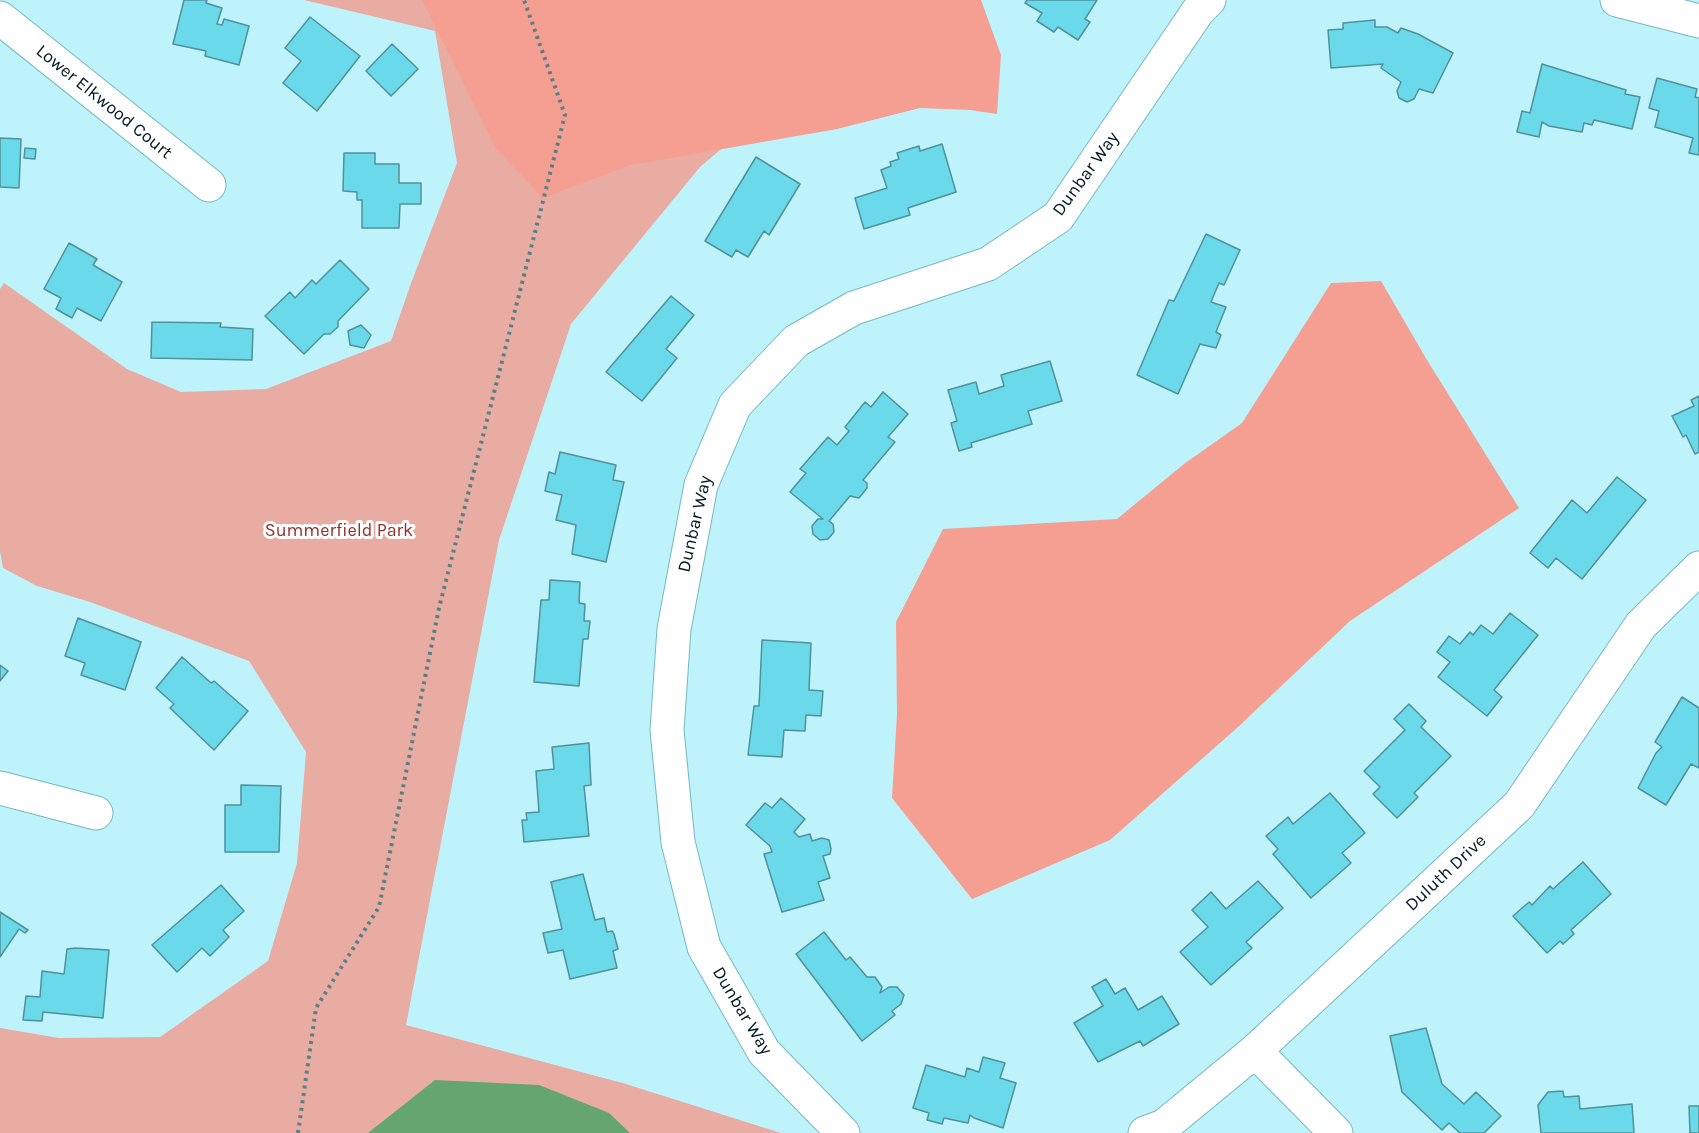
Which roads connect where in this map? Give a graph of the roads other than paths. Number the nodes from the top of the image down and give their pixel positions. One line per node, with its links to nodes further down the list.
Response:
1 (1209, 0): 10 (street, Dunbar Way)
2 (1617, 0): 4 (street)
3 (0, 18): 5 (street, Lower Elkwood Court)
4 (1699, 21)
5 (209, 185)
6 (1699, 568): 9 (street, Duluth Drive)
7 (0, 788): 8 (street)
8 (96, 813)
9 (1255, 1051): 11 (street, Duluth Drive); 12 (street)
10 (843, 1133)
11 (1144, 1133)
12 (1336, 1133)

